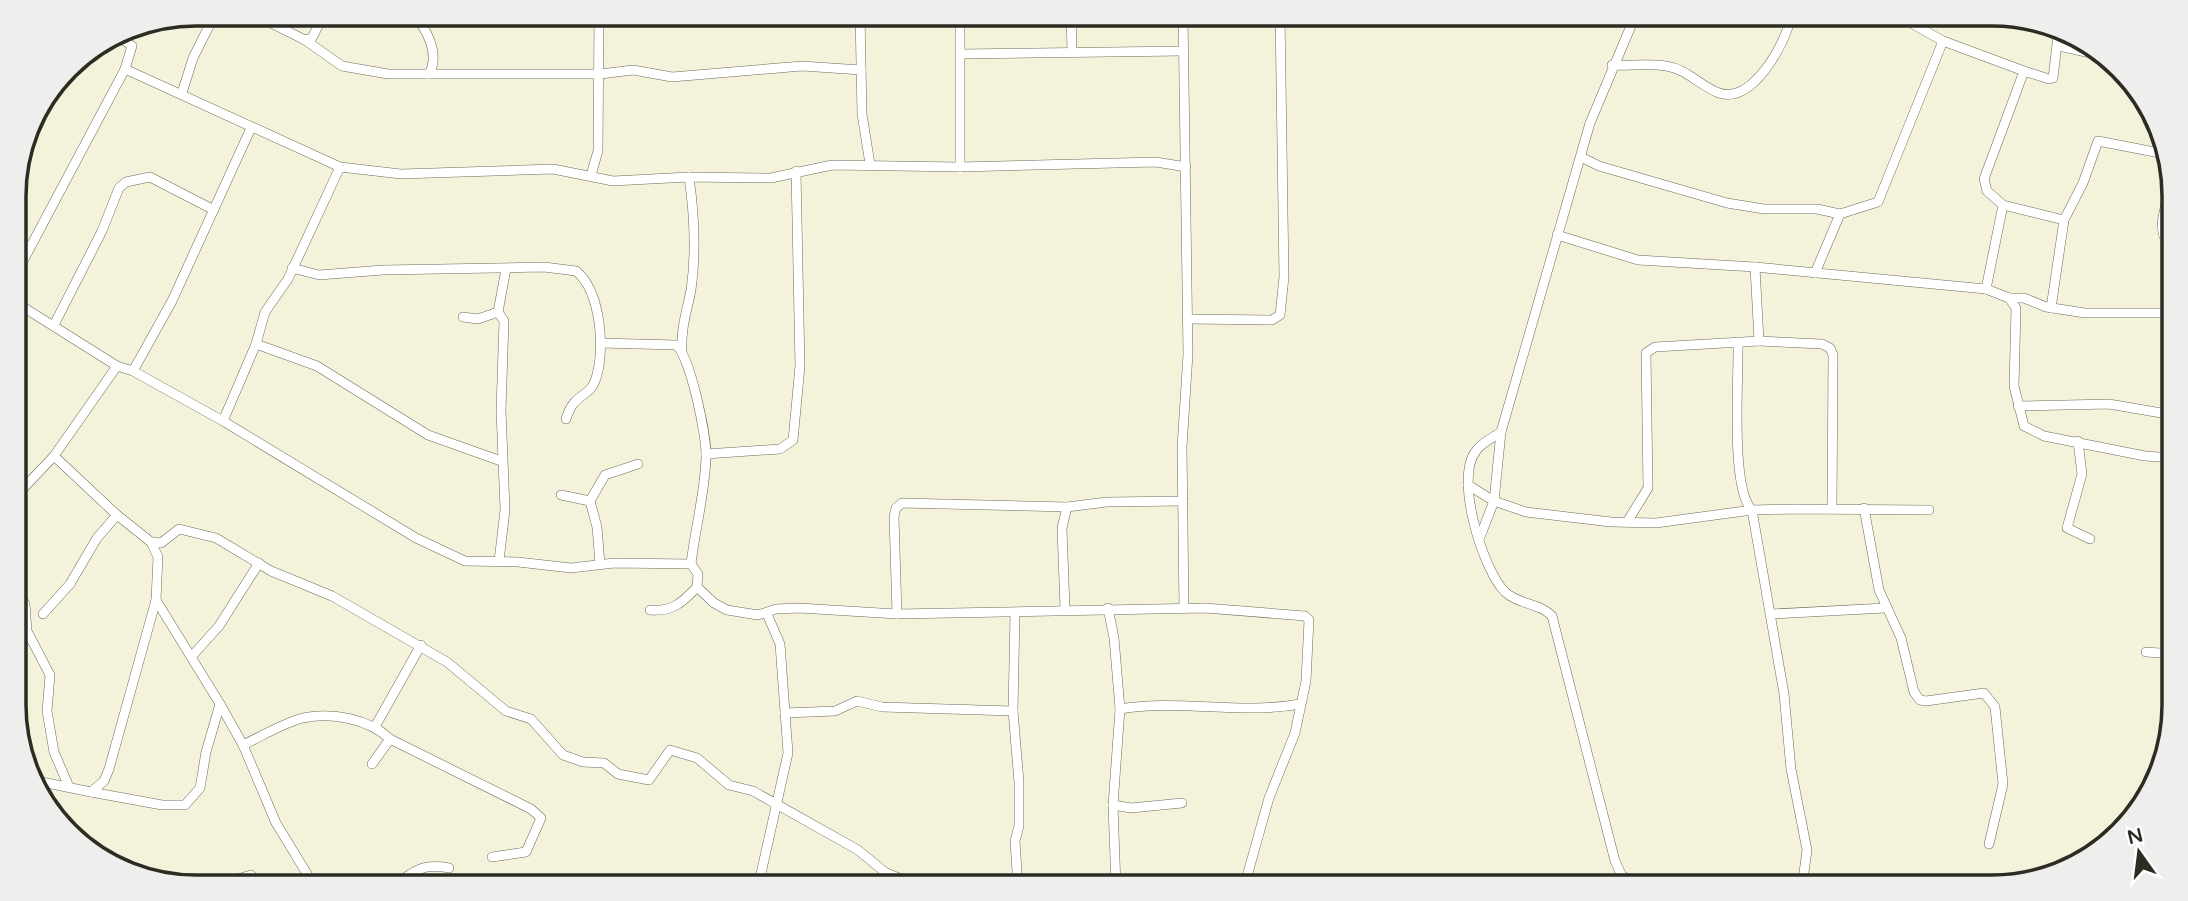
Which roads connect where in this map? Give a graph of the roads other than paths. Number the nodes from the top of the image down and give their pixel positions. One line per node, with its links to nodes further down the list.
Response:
1 (1183, 26): 20 (street)
2 (1280, 26): 57 (street)
3 (1630, 26): 23 (street)
4 (1787, 26): 23 (street)
5 (1916, 26): 16 (street)
6 (209, 27): 29 (street)
7 (279, 27): 14 (street)
8 (318, 27): 14 (street)
9 (424, 27): 27 (street)
10 (599, 27): 28 (street)
11 (860, 27): 25 (street)
12 (960, 27): 22 (street)
13 (1071, 27): 21 (street)
14 (305, 40): 27 (street)
15 (2059, 40): 18 (street)
16 (1943, 41): 26 (street); 42 (street)
17 (126, 42): 24 (street)
18 (2059, 46): 19 (street); 26 (street)
19 (2079, 50)
20 (1183, 51): 21 (street); 36 (street)
21 (1072, 52): 22 (street)
22 (961, 54): 35 (street)
23 (1612, 65): 32 (street)
24 (125, 69): 29 (street); 45 (street)
25 (861, 70): 28 (street); 33 (street)
26 (2024, 71): 40 (street)
27 (429, 74): 28 (street)
28 (600, 74): 38 (street)
29 (182, 93): 30 (street)
30 (251, 128): 34 (street); 41 (street)
31 (2156, 152): 43 (street)
32 (1581, 157): 42 (street); 44 (street)
33 (870, 164): 35 (street); 37 (street)
34 (340, 167): 38 (street); 47 (street)
35 (960, 167): 36 (street)
36 (1186, 167): 57 (street)
37 (796, 171): 39 (street); 72 (street)
38 (591, 175): 39 (street)
39 (689, 177): 63 (street)
40 (2003, 205): 43 (street); 50 (street)
41 (214, 210): 58 (street); 65 (street)
42 (1840, 214): 49 (street)
43 (2064, 220): 52 (street)
44 (1557, 235): 46 (street); 70 (street)
45 (27, 254)
46 (1755, 267): 49 (street); 59 (street)
47 (292, 268): 48 (street); 62 (street)
48 (506, 269): 54 (street); 61 (street)
49 (1815, 273): 50 (street)
50 (1986, 289): 51 (street)
51 (2009, 298): 52 (street); 66 (street)
52 (2051, 308): 55 (street)
53 (27, 309): 58 (street)
54 (498, 312): 56 (street); 75 (street)
55 (2162, 313)
56 (463, 317)
57 (1187, 318): 81 (street)
58 (54, 325): 64 (street)
59 (1759, 341): 60 (street); 85 (street)
60 (1738, 342): 86 (street); 89 (street)
61 (600, 343): 63 (street); 68 (street)
62 (256, 344): 69 (street); 75 (street)
63 (682, 349): 72 (street)
64 (117, 366): 65 (street); 73 (street)
65 (133, 371): 69 (street)
66 (2018, 406): 67 (street); 71 (street)
67 (2162, 413)
68 (566, 419)
69 (223, 421): 93 (street)
70 (1501, 432): 77 (street); 82 (street)
71 (2078, 442): 74 (street); 91 (street)
72 (706, 454): 96 (street)
73 (54, 456): 78 (street); 88 (street)
74 (2162, 457)
75 (501, 461): 93 (street)
76 (638, 464): 80 (street)
77 (1468, 485): 82 (street); 90 (street)
78 (26, 486)
79 (561, 495): 80 (street)
80 (590, 501): 95 (street)
81 (1184, 501): 83 (street); 100 (street)
82 (1494, 501): 89 (street); 90 (street)
83 (1067, 506): 103 (street); 107 (street)
84 (1864, 508): 85 (street); 87 (street); 101 (street)
85 (1832, 509): 86 (street)
86 (1752, 510): 89 (street); 108 (street)
87 (1929, 510)
88 (117, 515): 92 (street); 105 (street)
89 (1627, 522)
90 (1479, 539): 135 (street)
91 (2090, 539)
92 (155, 544): 94 (street); 98 (street)
93 (499, 561): 95 (street)
94 (259, 563): 110 (street); 113 (street)
95 (600, 564): 96 (street)
96 (691, 564): 97 (street)
97 (697, 587): 102 (street); 106 (street)
98 (156, 600): 113 (street); 125 (street)
99 (1108, 608): 100 (street); 103 (street); 116 (street)
100 (1184, 608): 115 (street)
101 (1885, 608): 108 (street); 129 (street)
102 (650, 610)
103 (1065, 610): 104 (street)
104 (1015, 613): 107 (street); 117 (street)
105 (43, 614)
106 (767, 614): 107 (street); 118 (street)
107 (897, 614)
108 (1770, 614): 136 (street)
109 (26, 620): 124 (street)
110 (421, 645): 119 (street); 127 (street)
111 (2146, 652): 112 (street)
112 (2162, 653)
113 (192, 656): 114 (street)
114 (220, 704): 121 (street); 125 (street)
115 (1300, 704): 116 (street); 134 (street)
116 (1120, 709): 128 (street)
117 (1013, 711): 118 (street); 141 (street)
118 (785, 713): 127 (street)
119 (376, 725): 120 (street); 121 (street)
120 (390, 739): 122 (street); 130 (street)
121 (243, 745): 137 (street)
122 (372, 764)
123 (45, 783): 124 (street)
124 (69, 787): 125 (street)
125 (91, 792)
126 (1182, 803): 128 (street)
127 (778, 805): 132 (street); 139 (street)
128 (1113, 805): 133 (street)
129 (1989, 844)
130 (492, 857)
131 (449, 867): 138 (street)
132 (886, 873): 140 (street)
133 (1116, 874)
134 (1248, 874)
135 (1621, 874)
136 (1804, 874)
137 (308, 875)
138 (407, 875)
139 (761, 875)
140 (890, 875)
141 (1017, 875)

